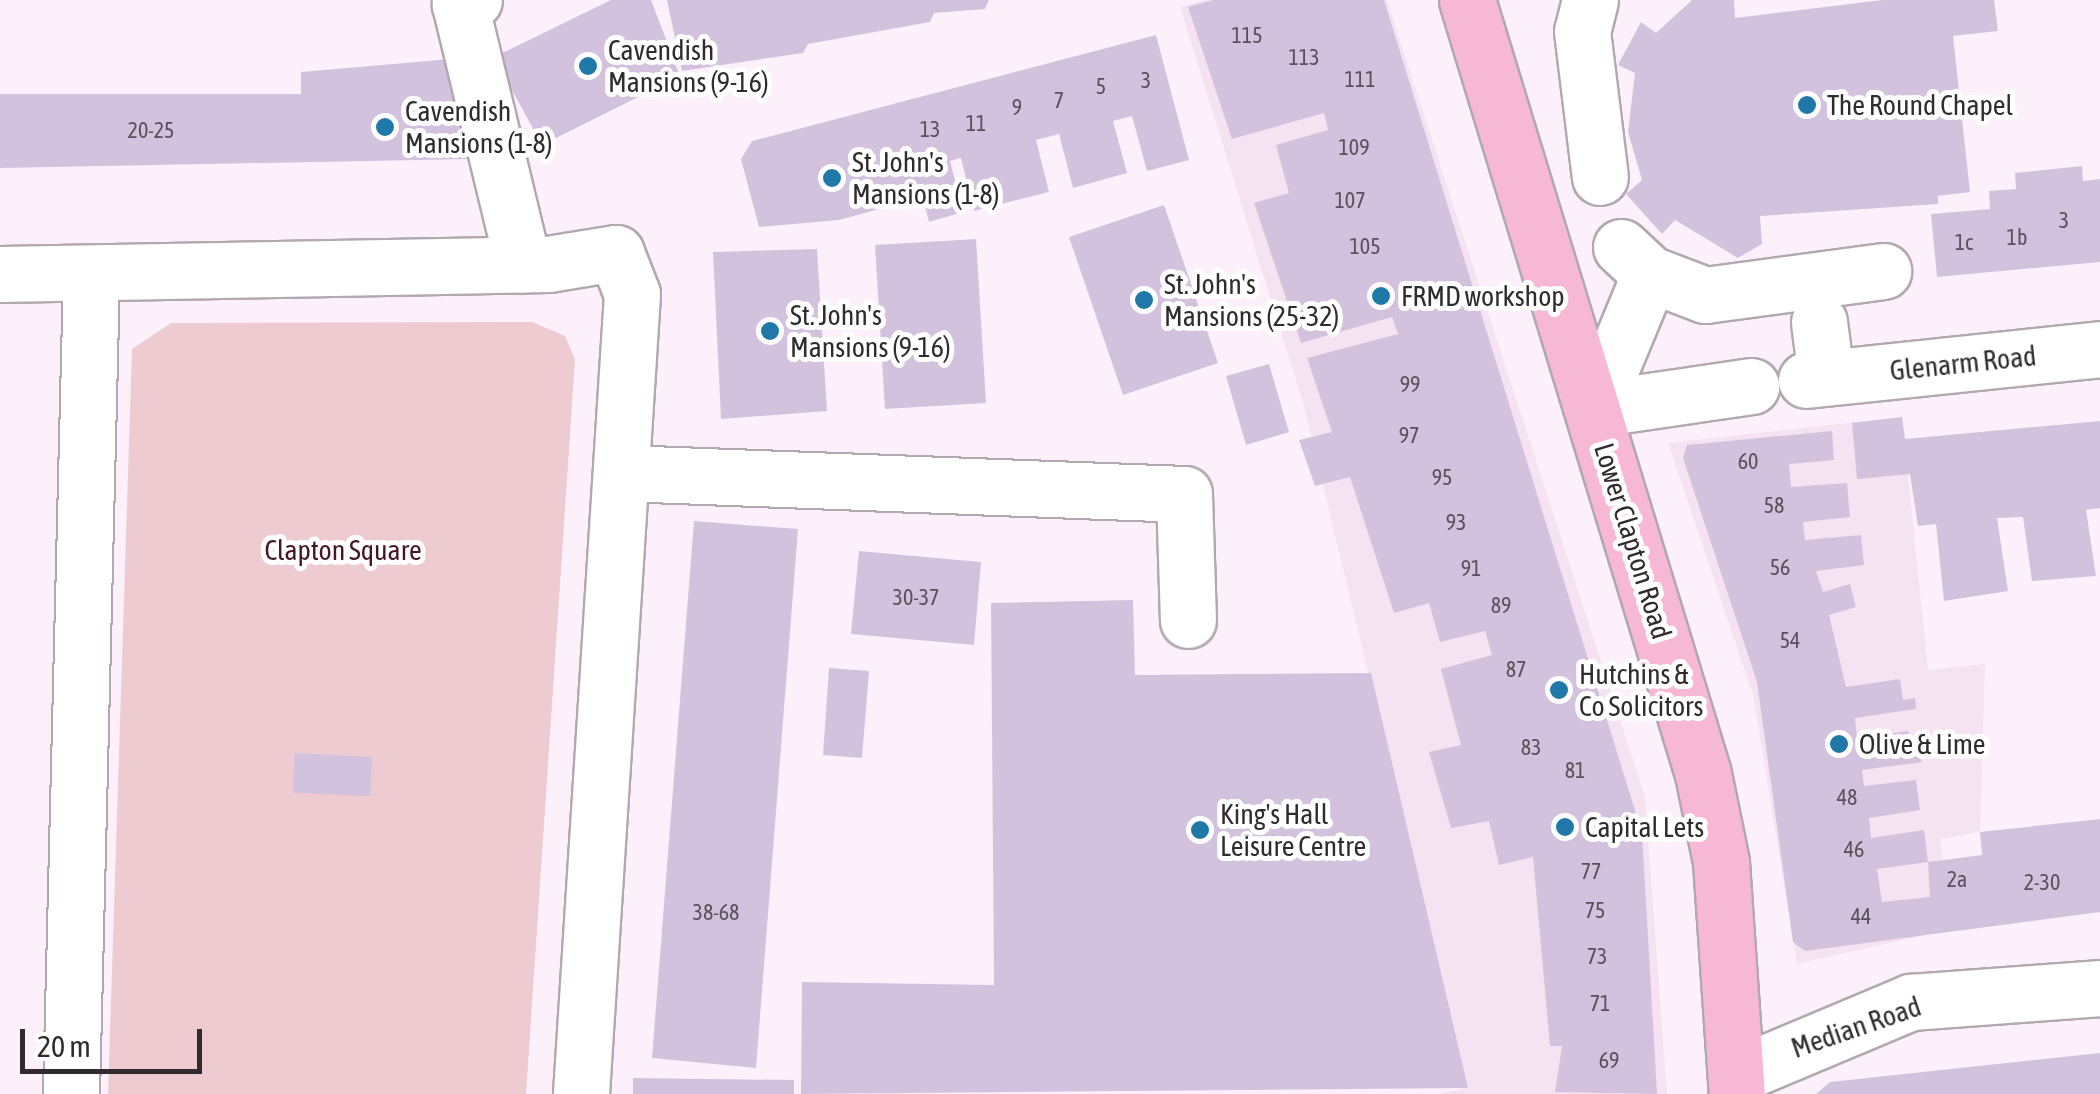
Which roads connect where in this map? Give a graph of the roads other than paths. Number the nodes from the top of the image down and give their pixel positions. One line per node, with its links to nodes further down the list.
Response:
1 (474, 0): 5 (street)
2 (1467, 0): 12 (highway, Lower Clapton Road)
3 (1590, 0): 4 (street)
4 (1600, 176)
5 (524, 264): 8 (street); 13 (street)
6 (1883, 272): 12 (street)
7 (0, 274): 8 (street)
8 (90, 275): 17 (street)
9 (1820, 322): 10 (street, Glenarm Road)
10 (2100, 349)
11 (1752, 386): 12 (street)
12 (1594, 409): 16 (highway, Lower Clapton Road)
13 (623, 473): 14 (street); 18 (street)
14 (1188, 620)
15 (2100, 988): 16 (street, Median Road)
16 (1737, 1084)
17 (70, 1094)
18 (581, 1094)

